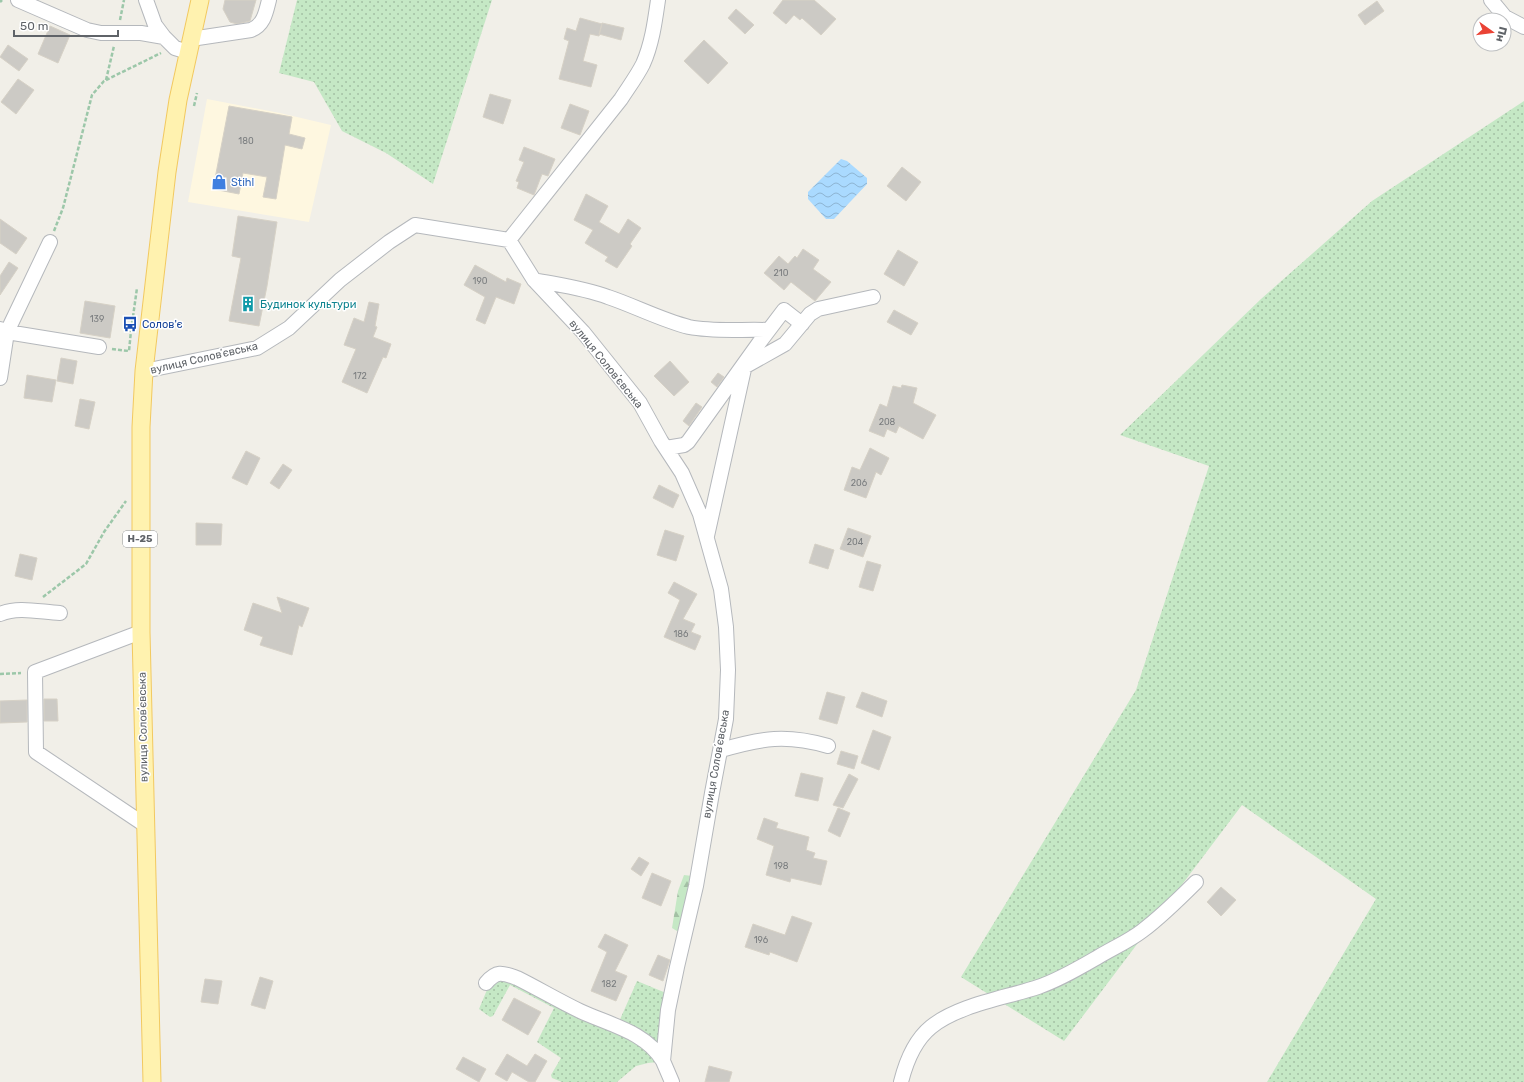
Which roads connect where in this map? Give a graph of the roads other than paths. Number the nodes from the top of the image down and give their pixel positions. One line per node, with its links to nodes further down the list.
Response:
1 (18, 0): 8 (street)
2 (146, 0): 8 (street)
3 (200, 0): 9 (main road, вулиця Соловʼєвська / Н-25)
4 (269, 0): 9 (street)
5 (658, 0): 10 (street)
6 (1491, 0): 7 (street)
7 (1524, 27)
8 (164, 37): 9 (street)
9 (185, 46): 19 (main road, вулиця Соловʼєвська / Н-25)
10 (509, 240): 12 (street, вулиця Соловʼєвська); 19 (street, вулиця Соловʼєвська)
11 (50, 242): 15 (street)
12 (534, 280): 16 (street); 21 (street, вулиця Соловʼєвська)
13 (873, 296): 14 (street)
14 (802, 324): 16 (street); 18 (street)
15 (3, 330): 17 (street); 20 (street)
16 (768, 330): 18 (street)
17 (99, 347)
18 (742, 368): 21 (street); 22 (street)
19 (144, 371): 25 (main road, вулиця Соловʼєвська / Н-25)
20 (0, 378)
21 (666, 448): 22 (street, вулиця Соловʼєвська)
22 (707, 538): 27 (street, вулиця Соловʼєвська)
23 (0, 614): 24 (street)
24 (60, 614)
25 (141, 632): 28 (main road, вулиця Соловʼєвська / Н-25); 28 (street)
26 (828, 746): 27 (street)
27 (721, 750): 31 (street, вулиця Соловʼєвська)
28 (146, 826): 32 (main road, вулиця Соловʼєвська / Н-25)
29 (1196, 882): 34 (street)
30 (486, 983): 31 (street)
31 (663, 1061): 33 (street, вулиця Соловʼєвська)
32 (152, 1082)
33 (672, 1082)
34 (901, 1082)

